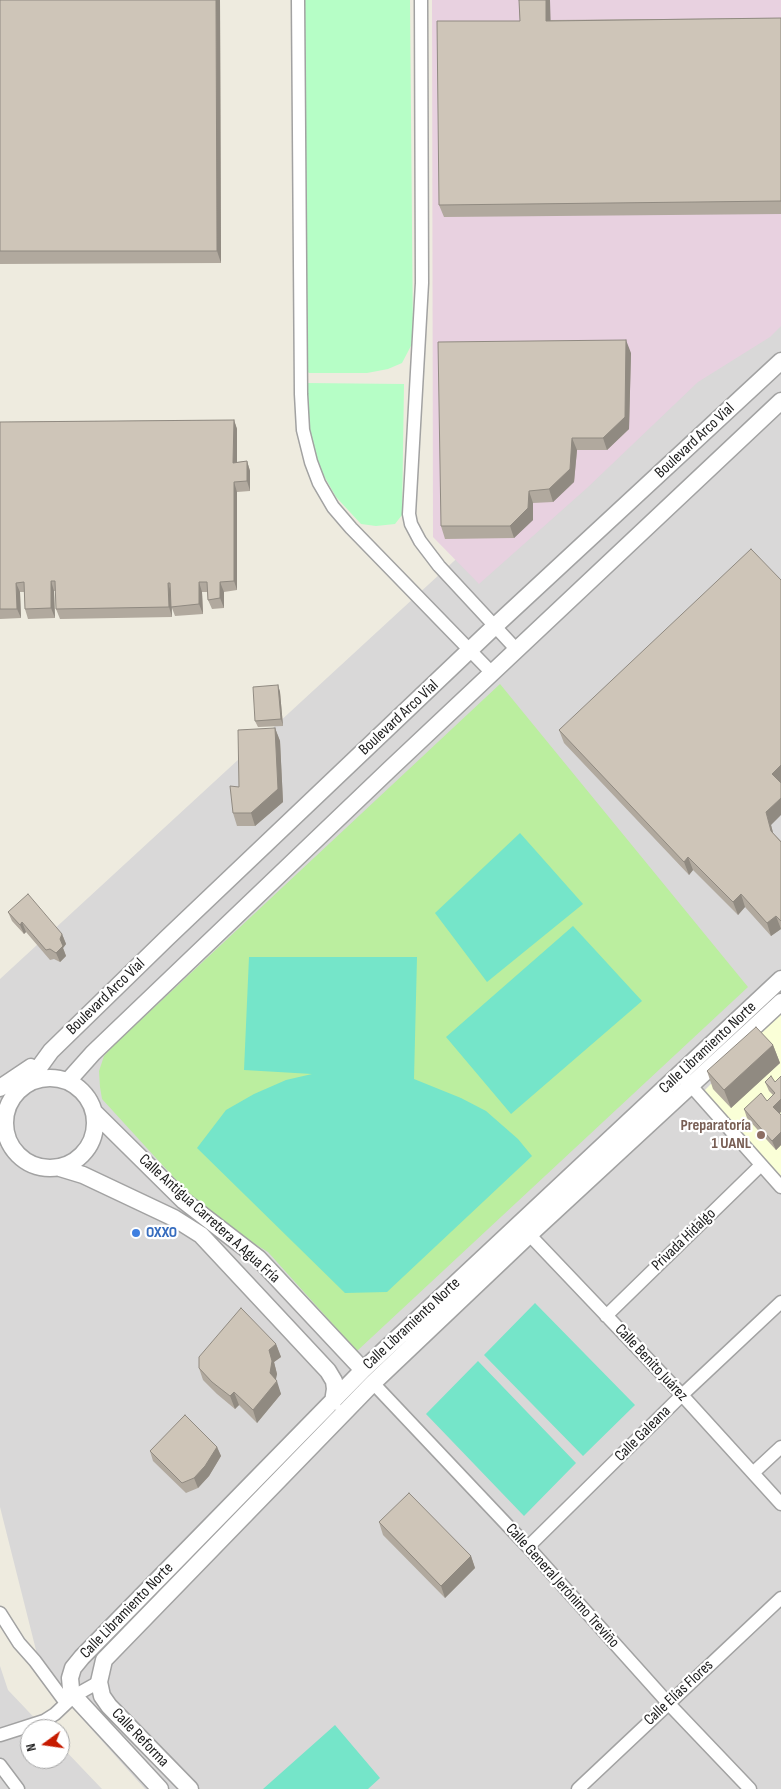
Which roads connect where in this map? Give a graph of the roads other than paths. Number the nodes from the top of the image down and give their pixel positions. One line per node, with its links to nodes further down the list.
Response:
1 (298, 0): 7 (street)
2 (421, 0): 5 (street)
3 (781, 361): 5 (street, Boulevard Arco Vial)
4 (781, 401): 6 (street, Boulevard Arco Vial)
5 (495, 626): 6 (street); 7 (street, Boulevard Arco Vial)
6 (516, 649): 8 (street, Boulevard Arco Vial)
7 (469, 652): 8 (street); 11 (street, Boulevard Arco Vial)
8 (492, 673): 13 (street, Boulevard Arco Vial)
9 (781, 979): 12 (street, Calle Libramiento Norte)
10 (781, 1002): 12 (street, Calle Libramiento Norte)
11 (51, 1051): 14 (street, Boulevard Arco Vial); 15 (street)
12 (685, 1080): 18 (street); 21 (street, Calle Libramiento Norte)
13 (68, 1081): 14 (street); 16 (street)
14 (27, 1084): 17 (street)
15 (0, 1088)
16 (94, 1113): 19 (street); 25 (street, Calle Antigua Carretera A Agua Fría)
17 (6, 1146): 19 (street)
18 (762, 1165): 20 (street); 24 (street, Privada Hidalgo)
19 (60, 1168): 22 (street, Calle Antigua Carretera A Agua Fría)
20 (781, 1187)
21 (524, 1229): 24 (street, Calle Benito Juárez); 25 (street, Calle Libramiento Norte); 26 (street, Calle Libramiento Norte)
22 (201, 1236): 25 (street); 28 (street)
23 (781, 1302): 27 (street, Calle Galeana)
24 (606, 1316): 27 (street, Calle Benito Juárez)
25 (363, 1370): 26 (street); 28 (street, Calle Libramiento Norte)
26 (373, 1383): 32 (street, Calle General Jerónimo Treviño); 35 (street, Calle Libramiento Norte)
27 (682, 1395): 30 (street, Calle Benito Juárez); 32 (street, Calle Galeana)
28 (332, 1402): 36 (street, Calle Libramiento Norte)
29 (781, 1448): 30 (street)
30 (753, 1473): 31 (street, Calle Benito Juárez)
31 (781, 1504)
32 (528, 1547): 37 (street, Calle General Jerónimo Treviño)
33 (781, 1598): 37 (street, Calle Elías Flores)
34 (1, 1618): 36 (street, Calle Reforma)
35 (99, 1682): 36 (street); 42 (street, Calle Reforma)
36 (70, 1696): 38 (street); 41 (street, Calle Reforma)
37 (668, 1703): 43 (street, Calle Elías Flores); 44 (street, Calle General Jerónimo Treviño)
38 (0, 1735)
39 (0, 1765): 40 (street)
40 (18, 1789)
41 (160, 1789)
42 (190, 1789)
43 (578, 1789)
44 (750, 1789)

